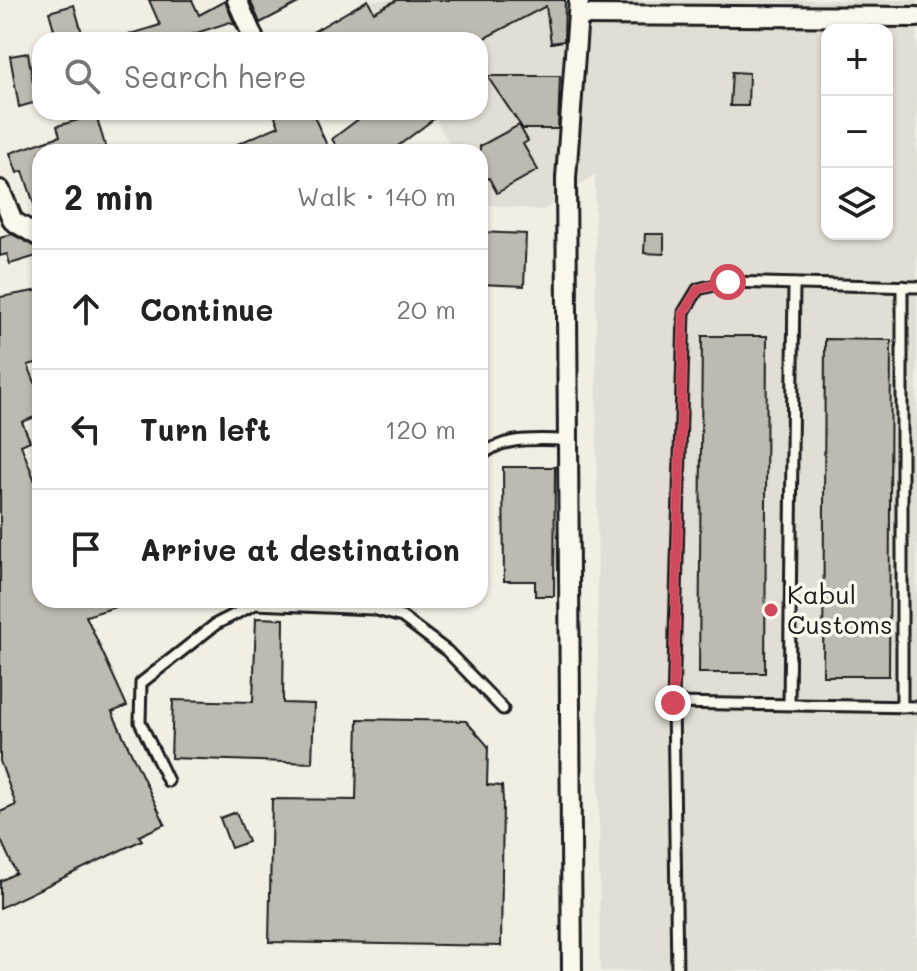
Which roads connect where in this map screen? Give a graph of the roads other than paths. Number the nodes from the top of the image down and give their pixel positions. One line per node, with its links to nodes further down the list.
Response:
1 (237, 0): 4 (street)
2 (579, 7): 3 (street); 10 (street)
3 (917, 17)
4 (251, 32)
5 (0, 190): 6 (street)
6 (32, 232)
7 (794, 284): 8 (lane); 14 (lane); 15 (lane)
8 (902, 286): 9 (lane); 16 (lane)
9 (917, 287)
10 (568, 440): 11 (lane); 20 (street)
11 (488, 450)
12 (244, 608): 19 (lane)
13 (356, 608): 18 (lane)
14 (673, 703): 15 (lane); 21 (lane)
15 (789, 704): 16 (lane)
16 (902, 707): 17 (lane)
17 (917, 707)
18 (503, 709)
19 (168, 781)
20 (572, 971)
21 (677, 971)

